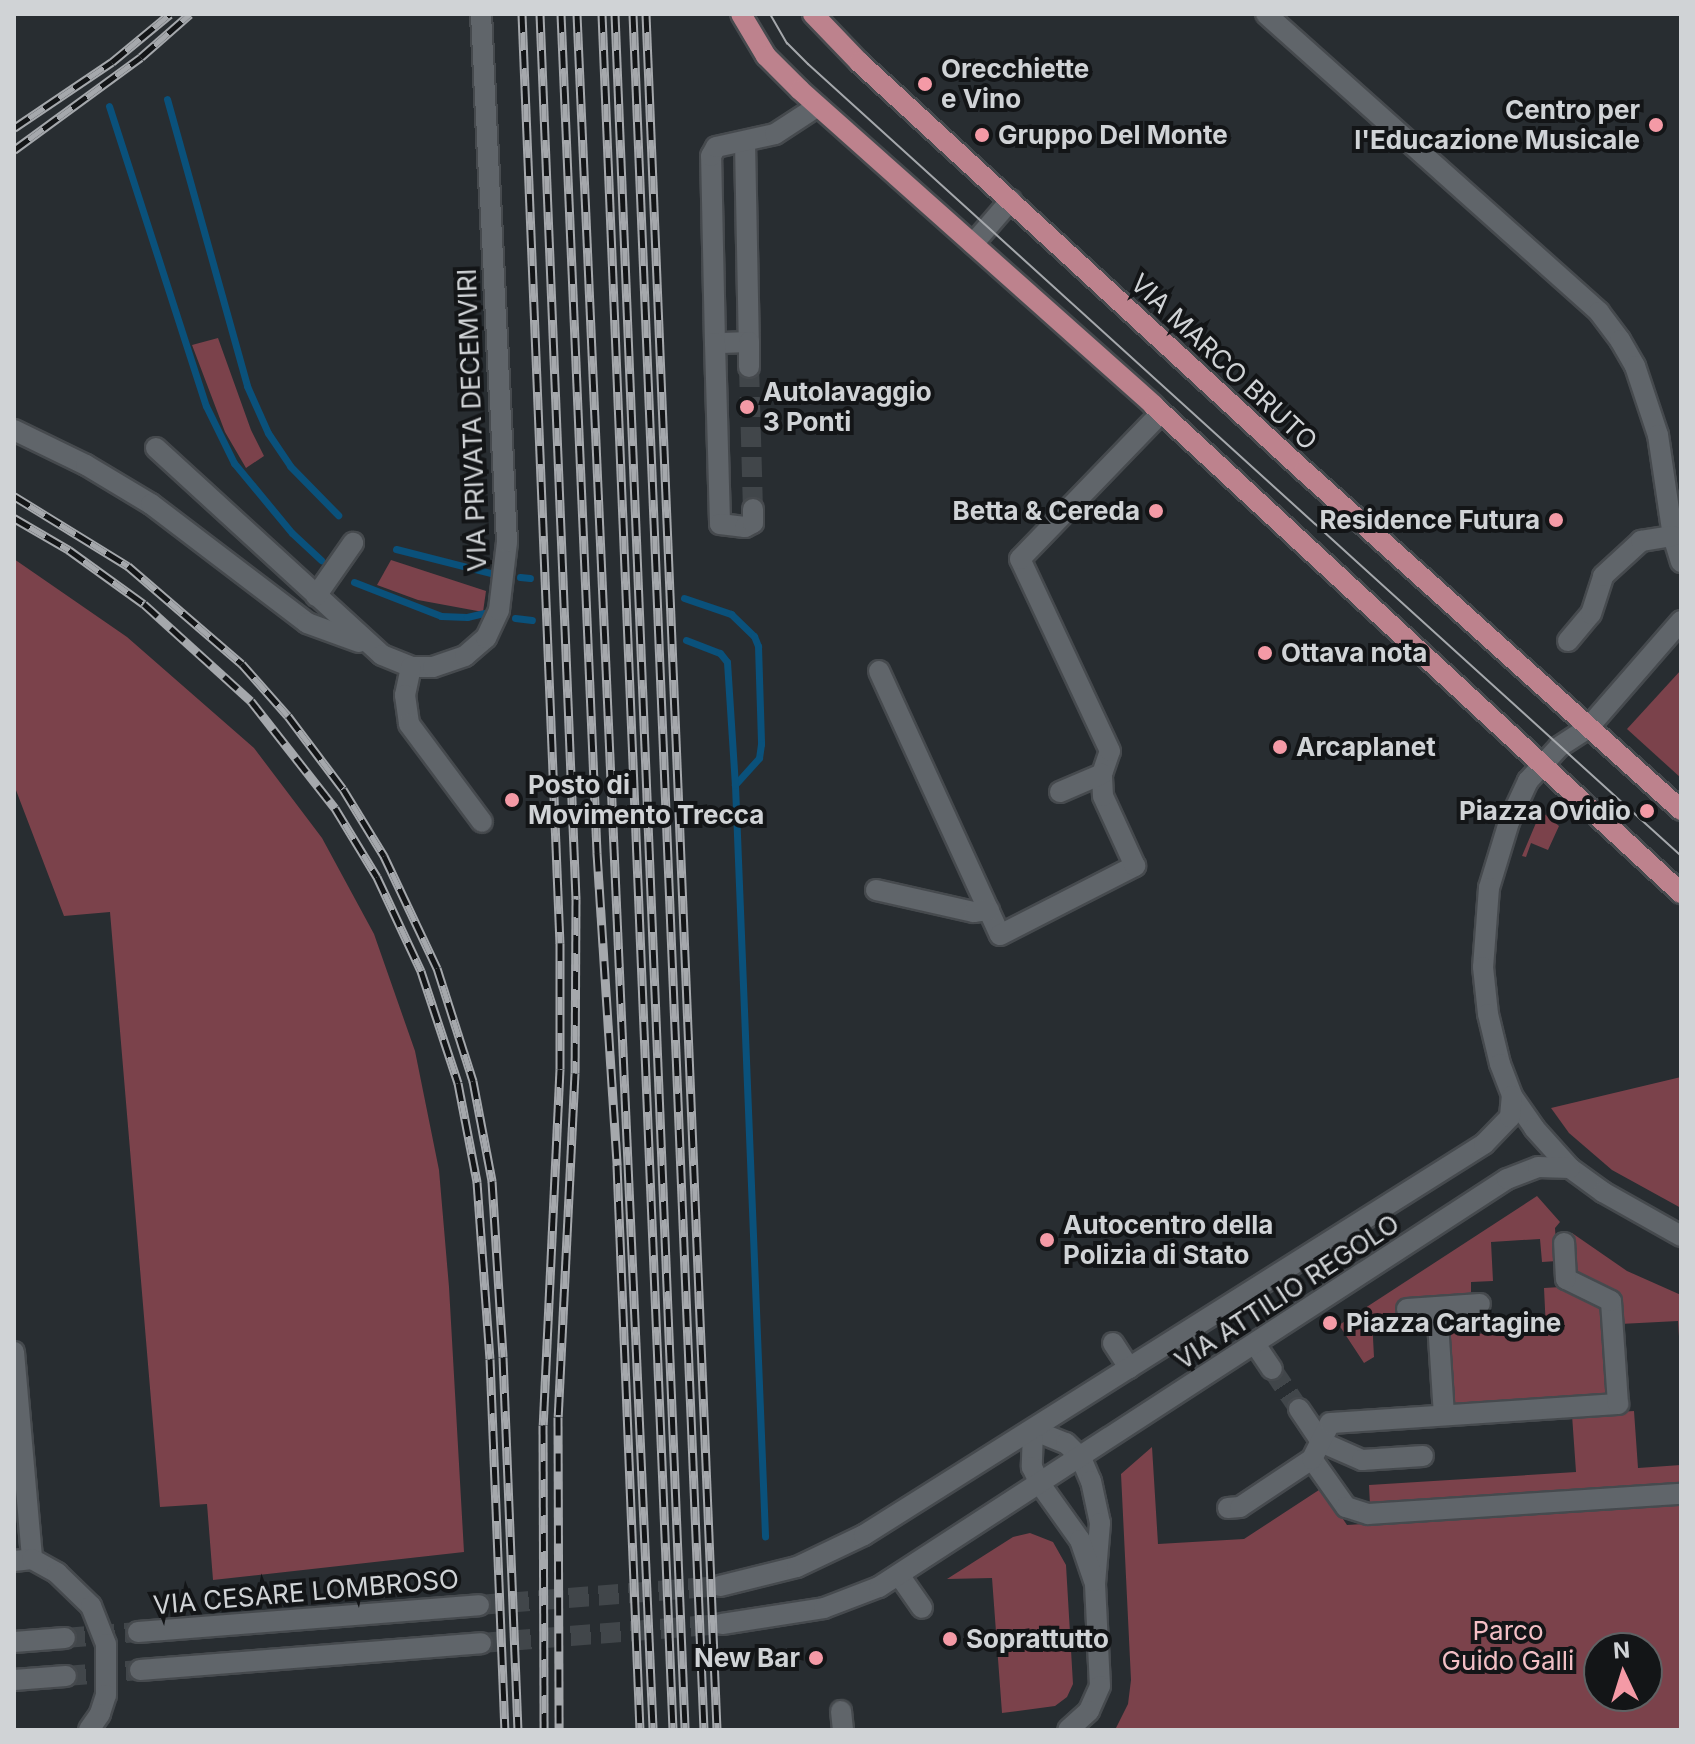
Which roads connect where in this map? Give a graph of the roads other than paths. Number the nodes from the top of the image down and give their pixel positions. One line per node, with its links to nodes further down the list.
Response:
1 (481, 14): 23 (street, VIA PRIVATA DECEMVIRI)
2 (741, 14): 5 (main road)
3 (813, 14): 7 (main road, VIA MARCO BRUTO)
4 (1266, 14): 16 (street)
5 (818, 106): 6 (street); 8 (main road)
6 (745, 142): 9 (street); 10 (street)
7 (1011, 200): 8 (street); 25 (main road, VIA MARCO BRUTO)
8 (973, 244): 12 (main road)
9 (749, 342): 10 (street); 11 (street)
10 (715, 343): 15 (street)
11 (749, 367)
12 (1161, 413): 26 (main road); 27 (street)
13 (14, 430): 22 (street)
14 (156, 448): 19 (street)
15 (753, 509)
16 (1673, 536): 18 (street); 21 (street)
17 (353, 543): 19 (street)
18 (1681, 562)
19 (316, 596): 22 (street)
20 (1681, 621): 25 (street)
21 (1568, 641)
22 (370, 646): 23 (street)
23 (411, 667): 30 (street)
24 (879, 671): 33 (street)
25 (1588, 728): 26 (street); 29 (main road)
26 (1542, 765): 32 (main road); 34 (street)
27 (1102, 774): 28 (street); 33 (street)
28 (1060, 792)
29 (1681, 810)
30 (482, 822)
31 (876, 890): 33 (street)
32 (1681, 893)
33 (989, 910)
34 (1512, 1096): 35 (street); 44 (street, VIA ATTILIO REGOLO)
35 (1570, 1168): 36 (street); 42 (street, VIA ATTILIO REGOLO)
36 (1681, 1236)
37 (1564, 1243): 47 (street)
38 (1480, 1304): 39 (street)
39 (1437, 1307): 40 (street); 47 (street)
40 (1407, 1309)
41 (1113, 1343): 44 (street)
42 (1255, 1344): 45 (street); 51 (street, VIA ATTILIO REGOLO)
43 (14, 1352): 55 (street)
44 (1129, 1368): 48 (street, VIA ATTILIO REGOLO)
45 (1272, 1369)
46 (1299, 1409): 49 (street)
47 (1444, 1415): 49 (street)
48 (1033, 1430): 51 (street); 52 (street); 58 (street)
49 (1316, 1450): 50 (street); 53 (street); 54 (street)
50 (1423, 1456)
51 (1081, 1458): 52 (street, VIA ATTILIO REGOLO); 57 (street)
52 (1040, 1484): 56 (street); 57 (street)
53 (1681, 1494)
54 (1228, 1508)
55 (23, 1560): 69 (street)
56 (899, 1575): 60 (street); 61 (street)
57 (1095, 1584): 70 (street)
58 (720, 1586)
59 (479, 1605): 62 (street, VIA CESARE LOMBROSO)
60 (922, 1608)
61 (722, 1624)
62 (138, 1632)
63 (65, 1638): 64 (street)
64 (14, 1642)
65 (481, 1643): 66 (street)
66 (140, 1670)
67 (66, 1676): 68 (street)
68 (14, 1680)
69 (89, 1730)
70 (1068, 1730)

